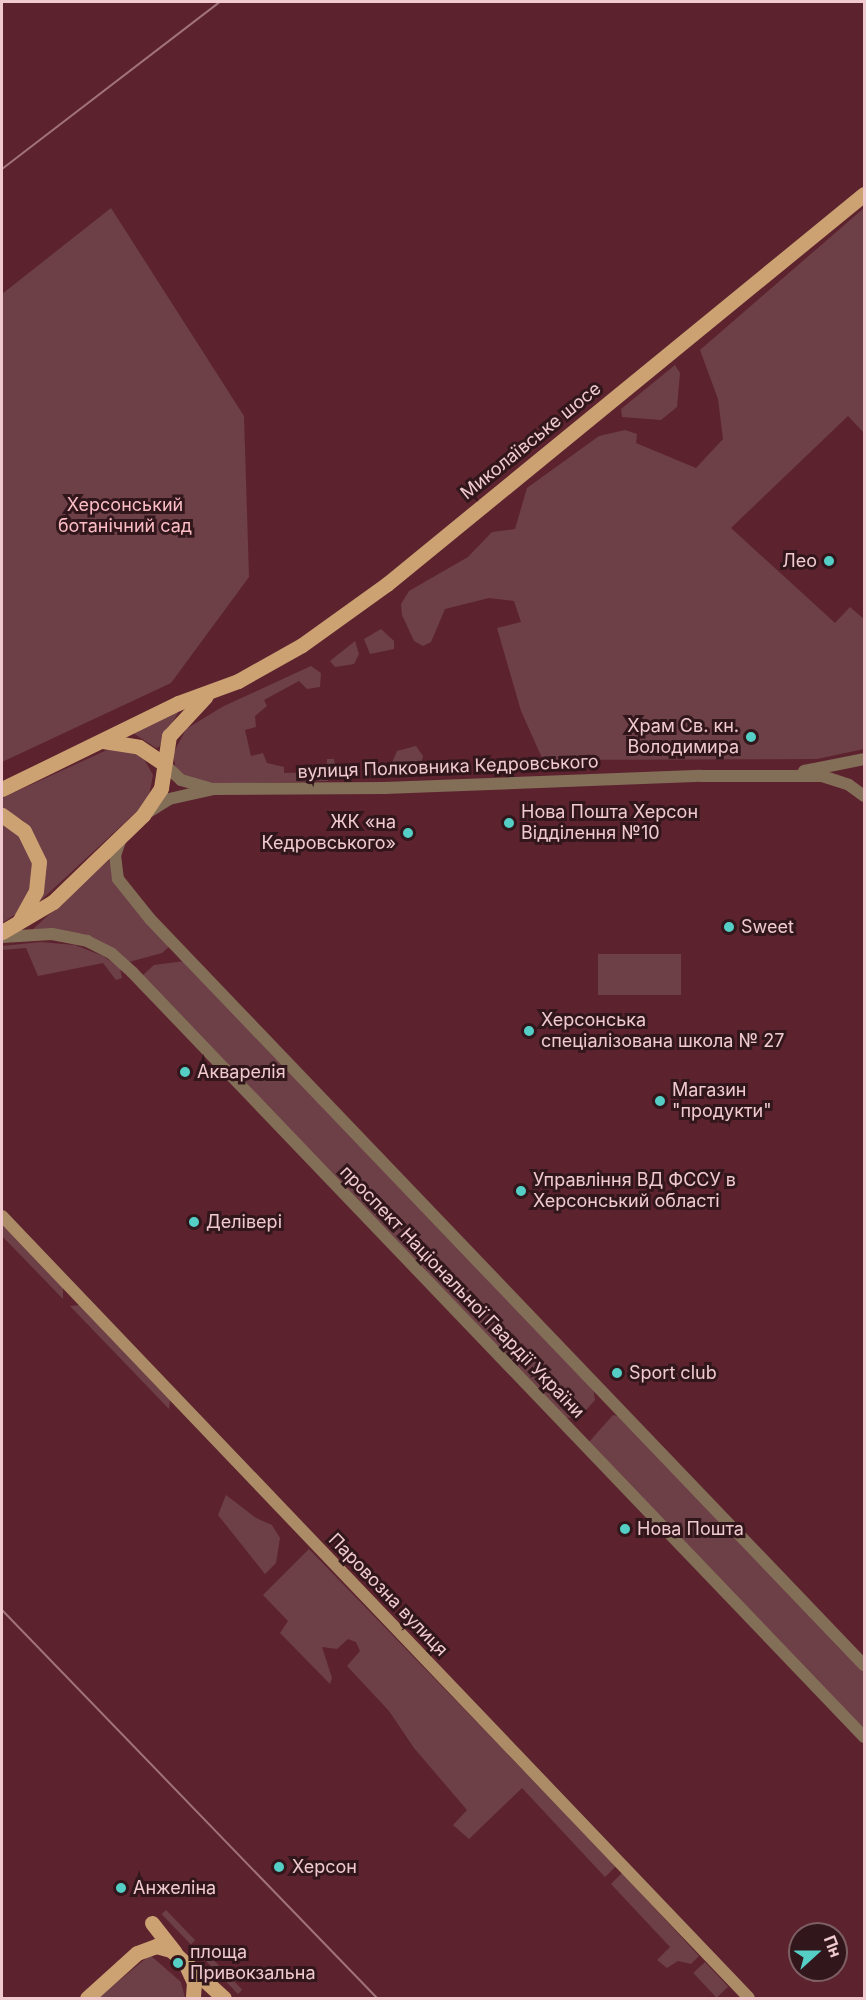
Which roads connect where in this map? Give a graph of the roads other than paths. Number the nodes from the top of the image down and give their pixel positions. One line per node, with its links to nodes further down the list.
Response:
1 (864, 194): 2 (main road, Миколаївське шосе)
2 (206, 696): 3 (main road, Миколаївське шосе); 5 (main road, Миколаївське шосе)
3 (101, 741): 5 (main road); 7 (main road, Миколаївське шосе)
4 (864, 759): 6 (street, вулиця Полковника Кедровського)
5 (163, 763): 8 (street, вулиця Полковника Кедровського); 11 (main road, Миколаївське шосе)
6 (791, 774): 8 (street, вулиця Полковника Кедровського); 9 (street, вулиця Полковника Кедровського)
7 (2, 789)
8 (213, 789): 11 (street, вулиця Полковника Кедровського)
9 (862, 789)
10 (2, 815): 13 (main road)
11 (143, 815): 12 (main road, Миколаївське шосе)
12 (122, 836): 13 (main road, Миколаївське шосе); 17 (street, проспект Національної Гвардії України)
13 (16, 925): 14 (main road, Миколаївське шосе)
14 (2, 932)
15 (2, 937): 18 (street, проспект Національної Гвардії України)
16 (2, 1216): 24 (main road, Паровозна вулиця)
17 (864, 1665)
18 (864, 1737)
19 (137, 1953): 20 (main road); 20 (main road); 21 (main road)
20 (181, 1958): 22 (main road); 23 (main road)
21 (87, 1998)
22 (193, 1998)
23 (224, 1998)
24 (749, 1998)

